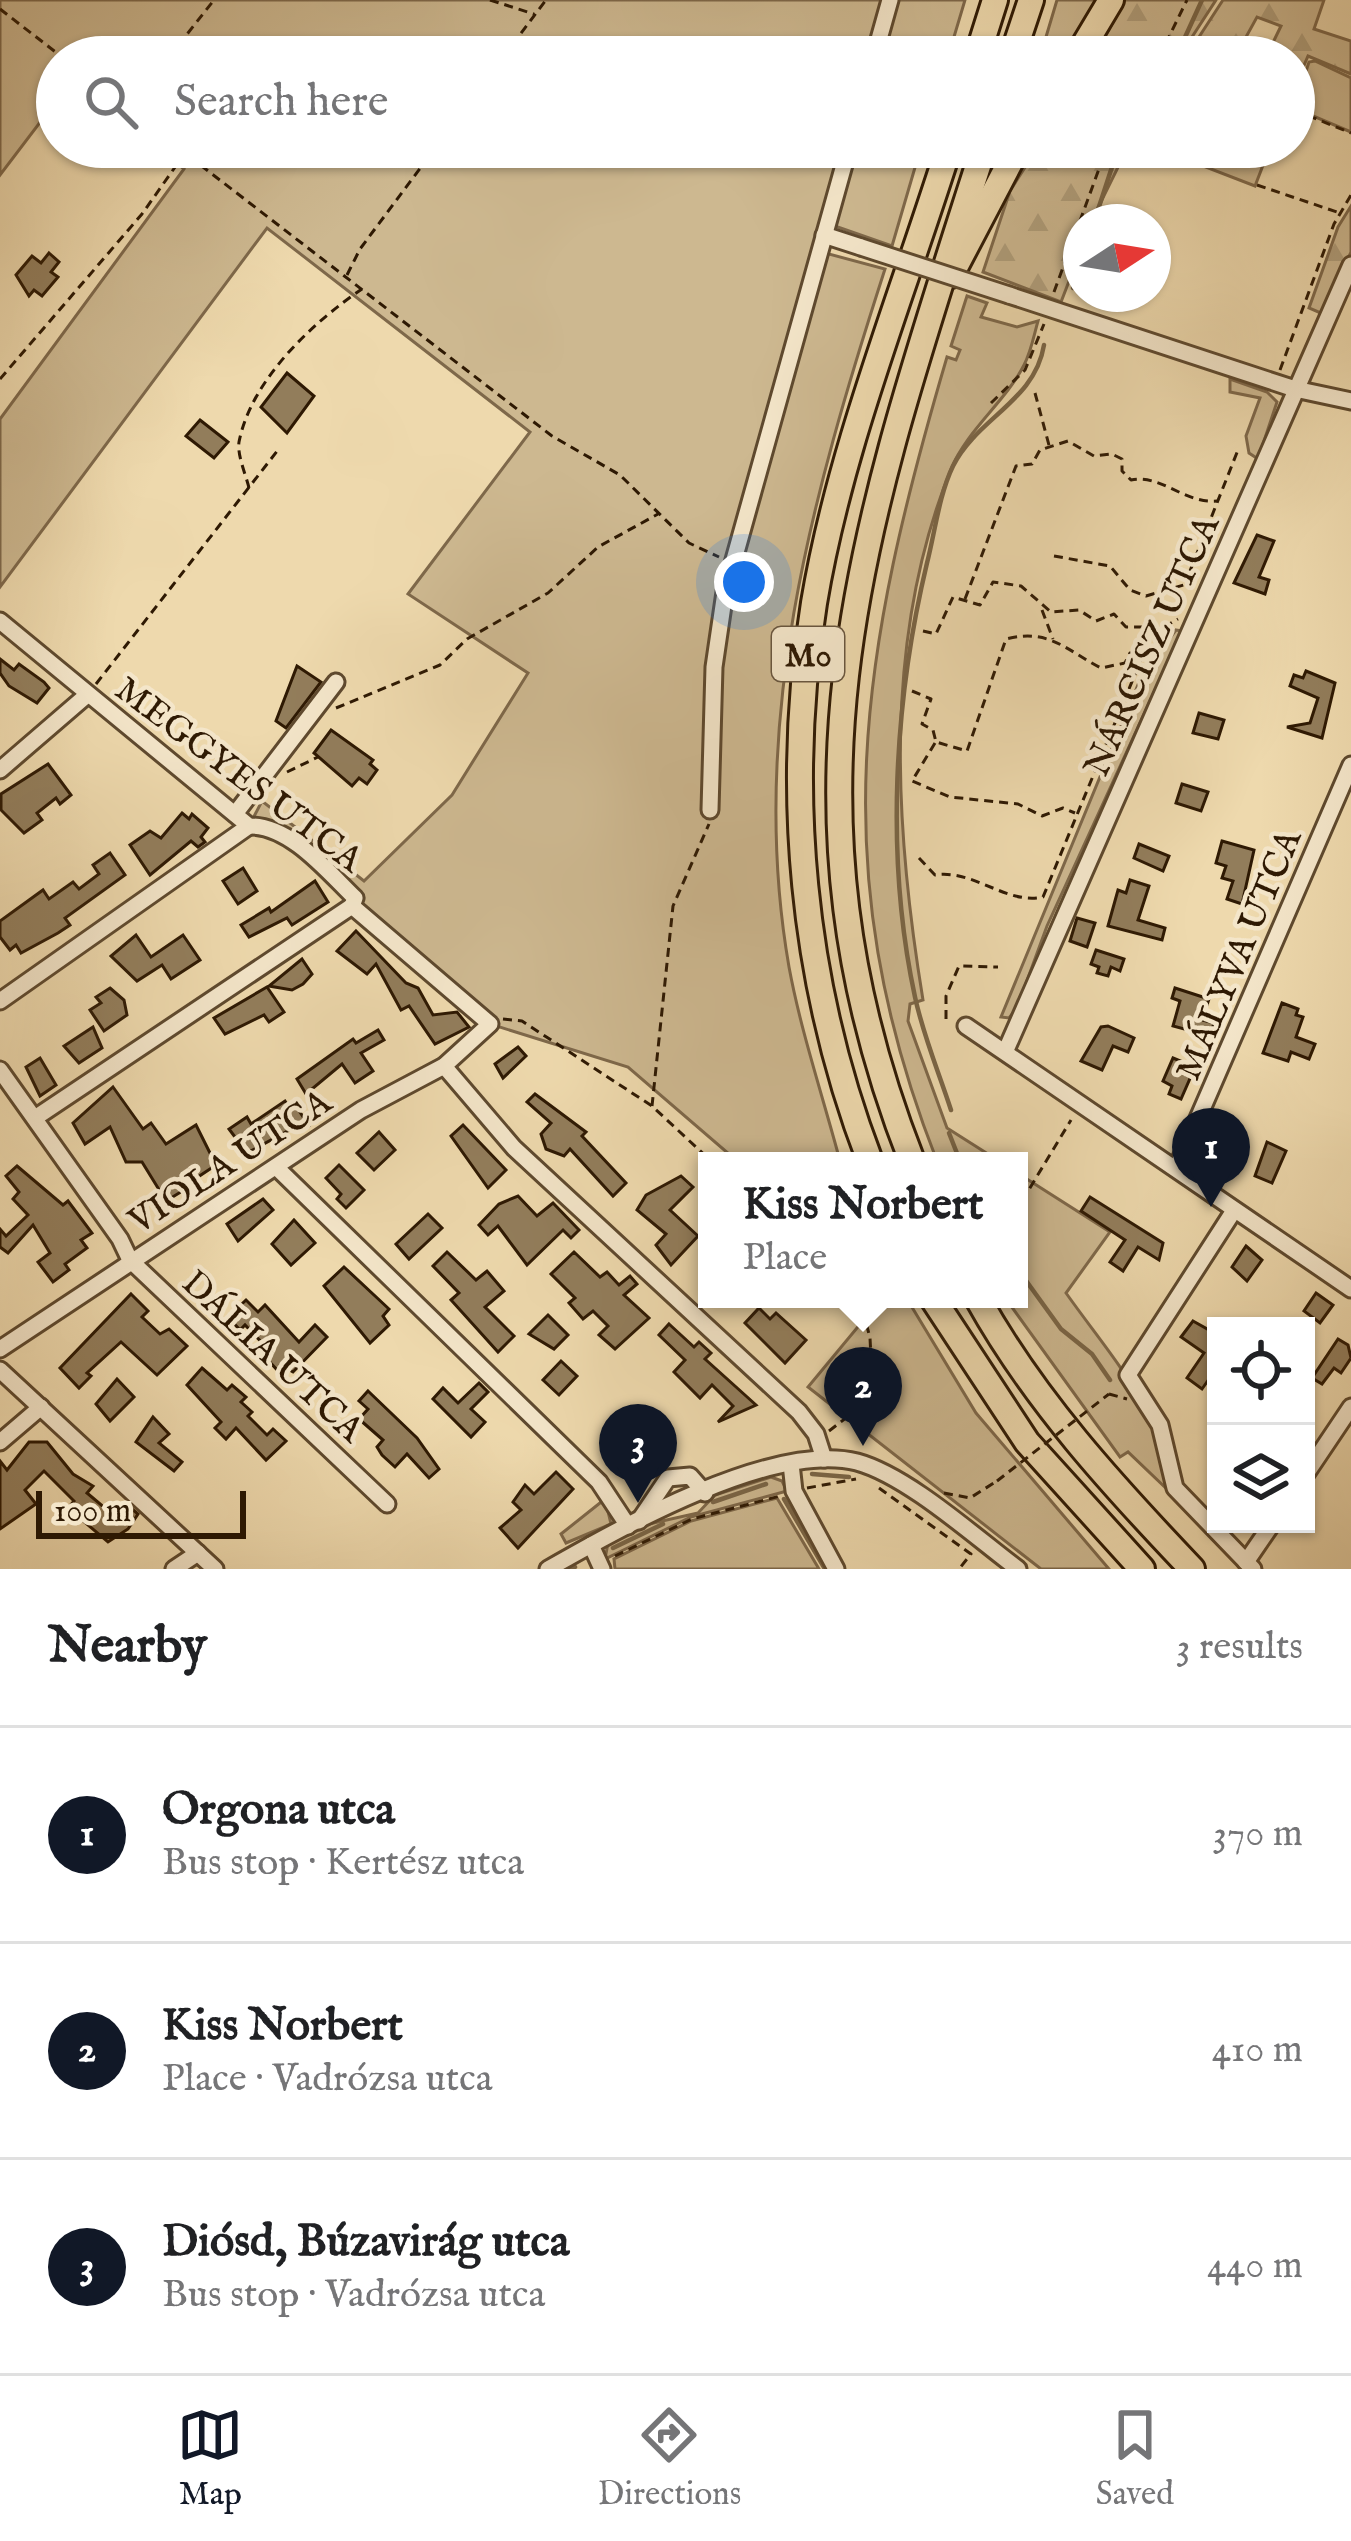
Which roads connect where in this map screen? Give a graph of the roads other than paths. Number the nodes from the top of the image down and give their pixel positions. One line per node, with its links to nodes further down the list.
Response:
1 (890, 0): 5 (street)
2 (995, 0): 6 (highway)
3 (1030, 0): 7 (highway)
4 (1111, 0): 8 (highway)
5 (880, 36)
6 (984, 36)
7 (1019, 36)
8 (1090, 36)
9 (843, 168): 13 (street)
10 (942, 168): 34 (highway, M0)
11 (977, 168): 15 (highway, M0)
12 (1008, 168): 15 (highway)
13 (824, 235): 16 (street, bridge); 23 (street)
14 (1351, 266): 16 (street, NÁRCISZ UTCA)
15 (936, 297): 35 (highway, M0)
16 (1295, 389): 17 (street); 30 (street, NÁRCISZ UTCA)
17 (1351, 401)
18 (0, 621): 20 (street, MEGGYES UTCA)
19 (336, 682): 24 (street)
20 (87, 694): 22 (street); 24 (street, MEGGYES UTCA)
21 (1351, 765): 37 (street, MÁLYVA UTCA)
22 (0, 770)
23 (710, 811)
24 (235, 814): 25 (street, MEGGYES UTCA)
25 (249, 826): 26 (street, MEGGYES UTCA); 27 (street)
26 (352, 906): 28 (street, MEGGYES UTCA); 33 (street)
27 (0, 1001)
28 (490, 1024): 31 (street, VIOLA UTCA)
29 (966, 1026): 30 (street)
30 (1006, 1050): 37 (street)
31 (444, 1066): 36 (street, VIOLA UTCA); 48 (street)
32 (0, 1070): 33 (street, DÁLIA UTCA)
33 (35, 1118): 39 (street, DÁLIA UTCA)
34 (867, 1152)
35 (909, 1152)
36 (276, 1167): 39 (street, VIOLA UTCA); 53 (street)
37 (1177, 1167): 38 (street)
38 (1233, 1211): 40 (street); 58 (street)
39 (130, 1260): 43 (street, VIOLA UTCA); 52 (street, DÁLIA UTCA)
40 (1350, 1286)
41 (939, 1308): 64 (highway)
42 (984, 1308): 65 (highway)
43 (0, 1349)
44 (0, 1370): 45 (street)
45 (41, 1407): 47 (street); 56 (street)
46 (1351, 1407): 49 (street)
47 (0, 1442)
48 (824, 1459): 50 (street); 63 (street)
49 (1315, 1461)
50 (791, 1463): 51 (street); 62 (street)
51 (704, 1493): 53 (street); 53 (street)
52 (387, 1504)
53 (634, 1524): 55 (street)
54 (1267, 1533): 58 (street)
55 (591, 1545): 57 (street); 61 (street)
56 (198, 1553): 59 (street); 60 (street)
57 (605, 1564)
58 (1250, 1565)
59 (174, 1569)
60 (215, 1569)
61 (548, 1569)
62 (836, 1569)
63 (1018, 1569)
64 (1142, 1569)
65 (1192, 1569)

